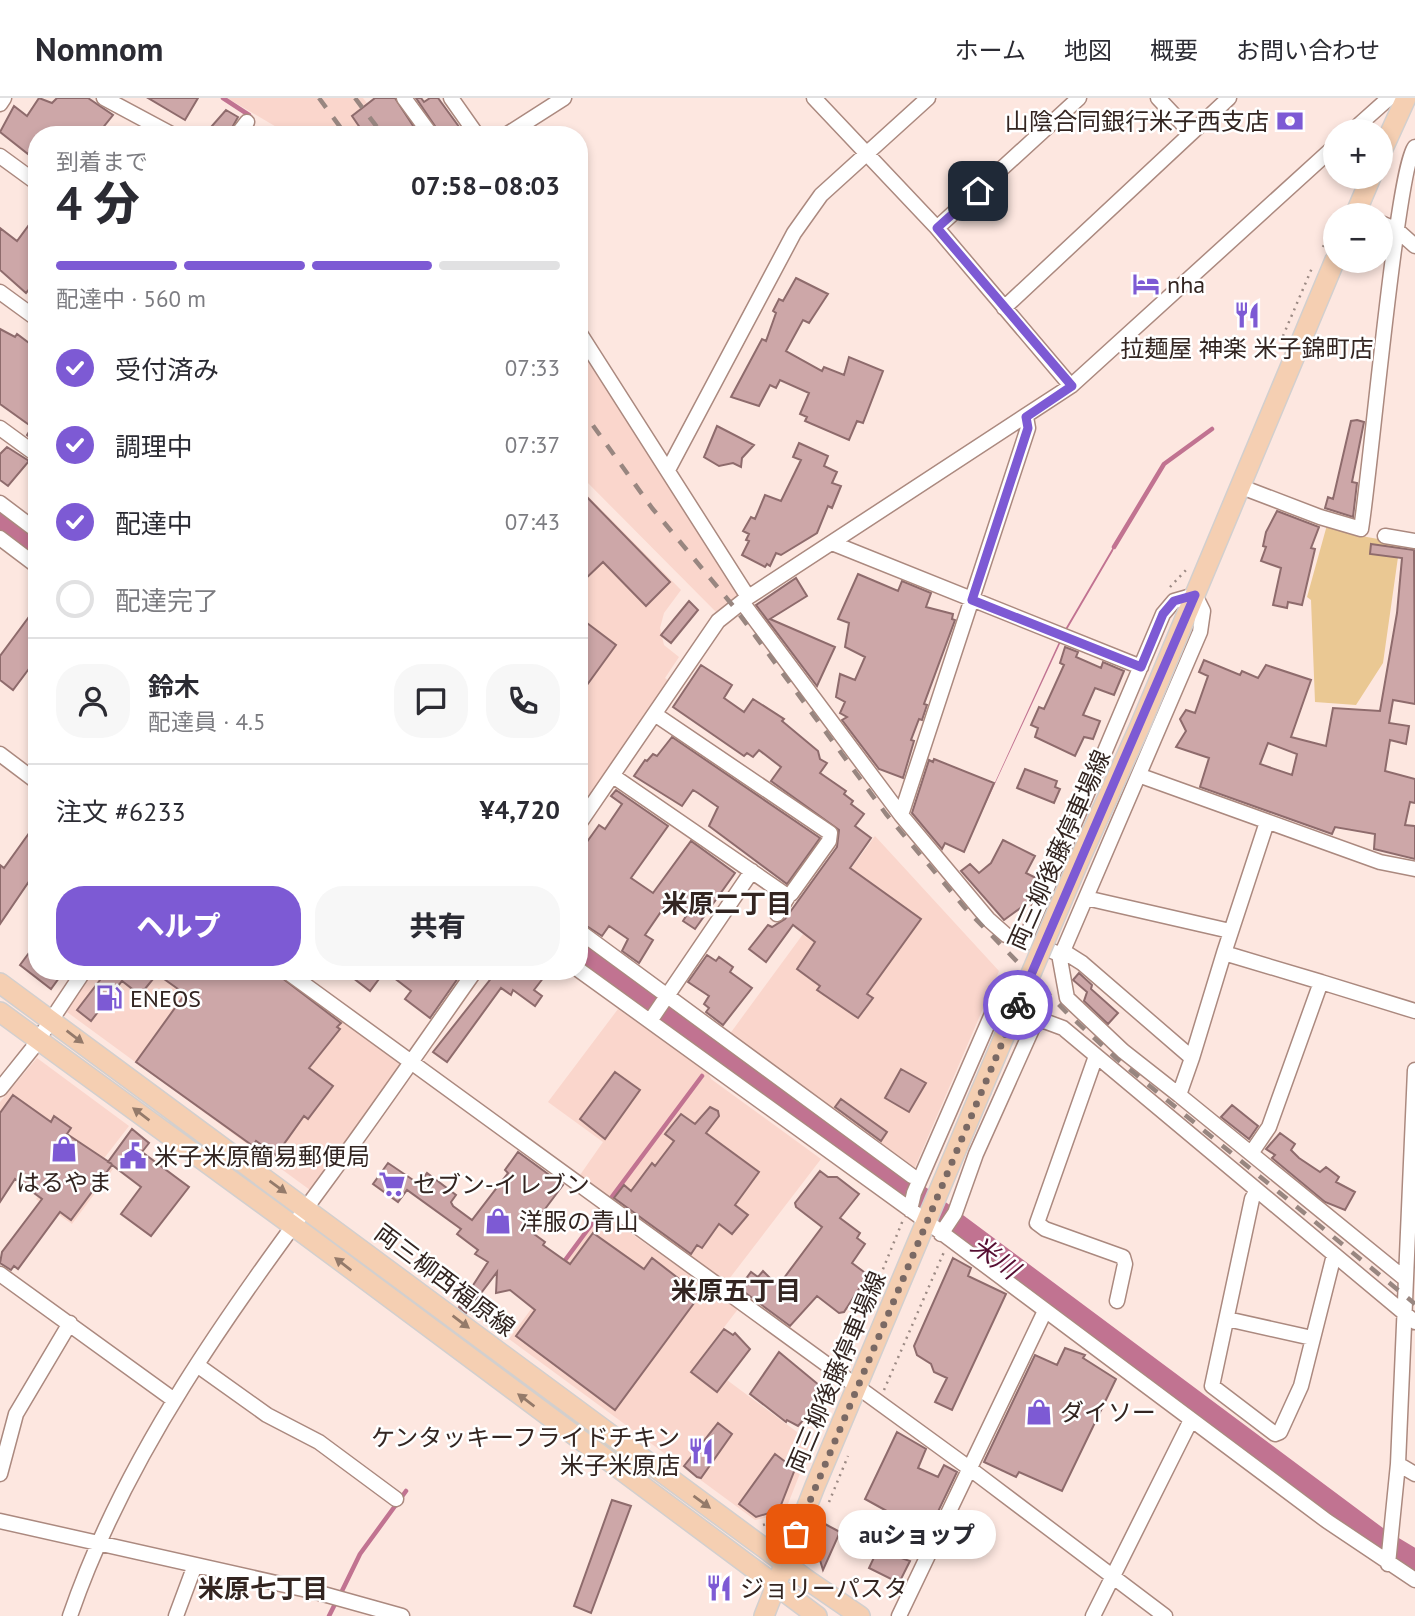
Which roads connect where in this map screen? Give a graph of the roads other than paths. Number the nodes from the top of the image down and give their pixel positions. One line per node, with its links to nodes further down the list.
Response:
1 (4, 98): 13 (street)
2 (104, 98): 16 (street)
3 (404, 98): 18 (street)
4 (451, 98): 19 (street)
5 (564, 98): 20 (street)
6 (814, 98): 25 (street)
7 (928, 98): 25 (street)
8 (1079, 98): 28 (street)
9 (1158, 98): 22 (street)
10 (1229, 98): 22 (street)
11 (1389, 98): 14 (street)
12 (1406, 98): 21 (main road)
13 (0, 104)
14 (1365, 119)
15 (247, 122): 17 (street)
16 (156, 126)
17 (244, 126)
18 (424, 126)
19 (471, 126)
20 (520, 126)
21 (1393, 127)
22 (1191, 133): 34 (street)
23 (1415, 147): 30 (street)
24 (0, 156): 27 (street)
25 (866, 156): 28 (street); 41 (street)
26 (1323, 157): 37 (street)
27 (28, 176)
28 (937, 228): 34 (street)
29 (1393, 228): 30 (street)
30 (1397, 230): 31 (street); 42 (street)
31 (1415, 246)
32 (1323, 268): 42 (main road, 両三柳後藤停車場線)
33 (0, 292): 35 (street)
34 (1003, 307): 37 (street)
35 (28, 312)
36 (588, 346): 41 (street)
37 (1072, 386): 38 (street)
38 (1026, 417): 48 (street); 52 (street)
39 (0, 428): 40 (street)
40 (28, 448)
41 (668, 470): 51 (street)
42 (1239, 486): 50 (main road, 両三柳後藤停車場線)
43 (0, 503): 44 (street)
44 (28, 524)
45 (1385, 536): 47 (street)
46 (0, 538): 49 (street)
47 (1415, 541)
48 (832, 543): 51 (street); 52 (street)
49 (28, 559)
50 (1195, 595): 53 (street); 58 (street); 95 (main road, 両三柳後藤停車場線, bridge)
51 (745, 600): 54 (street); 60 (street)
52 (972, 600): 53 (street); 60 (street)
53 (1141, 667): 69 (street)
54 (656, 715): 57 (street); 64 (street)
55 (0, 754): 56 (street)
56 (28, 775)
57 (613, 776): 59 (street); 63 (street)
58 (1140, 776): 61 (street); 65 (street)
59 (588, 811)
60 (901, 815): 69 (street)
61 (1267, 822): 62 (street); 67 (street)
62 (1415, 869)
63 (752, 871): 64 (street); 78 (street)
64 (789, 895): 66 (street)
65 (1086, 898): 67 (street); 70 (street)
66 (777, 914)
67 (1230, 931): 71 (street)
68 (588, 938): 78 (street)
69 (1025, 940): 70 (street)
70 (1061, 953): 86 (street); 90 (street)
71 (1224, 953): 76 (street); 86 (street)
72 (588, 976): 82 (street)
73 (78, 980): 83 (street)
74 (299, 980): 87 (street)
75 (469, 980): 87 (street)
76 (1321, 982): 80 (street); 91 (street)
77 (0, 983): 83 (main road, 両三柳西福原線)
78 (667, 998): 82 (street); 92 (street)
79 (0, 1012): 84 (main road, 両三柳西福原線)
80 (1415, 1012)
81 (1037, 1018): 85 (street); 95 (street); 97 (street)
82 (652, 1019): 95 (street)
83 (52, 1020): 84 (street); 94 (main road, 両三柳西福原線, one-way to 94)
84 (39, 1038): 89 (street); 96 (main road, 両三柳西福原線, one-way to 84)
85 (1096, 1056): 93 (street); 102 (street)
86 (1192, 1059): 90 (street)
87 (411, 1060): 94 (street); 110 (street)
88 (1415, 1070): 98 (street)
89 (0, 1088)
90 (1179, 1095): 91 (street)
91 (1252, 1152): 101 (street)
92 (912, 1177)
93 (1257, 1190): 99 (street); 105 (street)
94 (305, 1206): 96 (street); 121 (main road, 両三柳西福原線, one-way to 121)
95 (916, 1218): 97 (street); 110 (main road, 両三柳後藤停車場線)
96 (292, 1225): 109 (street); 125 (main road, 両三柳西福原線, one-way to 96)
97 (941, 1234): 103 (street)
98 (1410, 1243): 101 (street)
99 (1335, 1255): 104 (street); 108 (street)
100 (0, 1274): 107 (street)
101 (1404, 1278): 104 (street)
102 (1117, 1301)
103 (1045, 1311): 112 (street); 114 (street)
104 (1403, 1312): 106 (street); 113 (street)
105 (1227, 1319): 108 (street); 108 (street)
106 (1415, 1322)
107 (70, 1323): 111 (street); 115 (street)
108 (1312, 1338)
109 (197, 1365): 111 (street); 117 (street)
110 (856, 1388): 114 (street); 121 (main road, 両三柳後藤停車場線)
111 (174, 1400): 119 (street)
112 (1191, 1420): 120 (street); 123 (street)
113 (1398, 1464): 116 (street); 120 (street)
114 (969, 1468): 123 (street); 132 (street)
115 (0, 1474)
116 (1415, 1474)
117 (396, 1499)
118 (0, 1521): 119 (street)
119 (98, 1544): 122 (street); 126 (street)
120 (1389, 1560): 124 (street)
121 (784, 1562): 125 (main road, 両三柳後藤停車場線); 131 (main road, 両三柳西福原線)
122 (195, 1565): 127 (street); 128 (street)
123 (1111, 1577): 133 (street); 134 (street)
124 (1415, 1580)
125 (775, 1586): 129 (main road, 両三柳後藤停車場線); 130 (main road, 両三柳西福原線)
126 (70, 1616)
127 (176, 1616)
128 (402, 1616)
129 (764, 1616)
130 (817, 1616)
131 (860, 1616)
132 (898, 1616)
133 (1093, 1616)
134 (1165, 1616)

